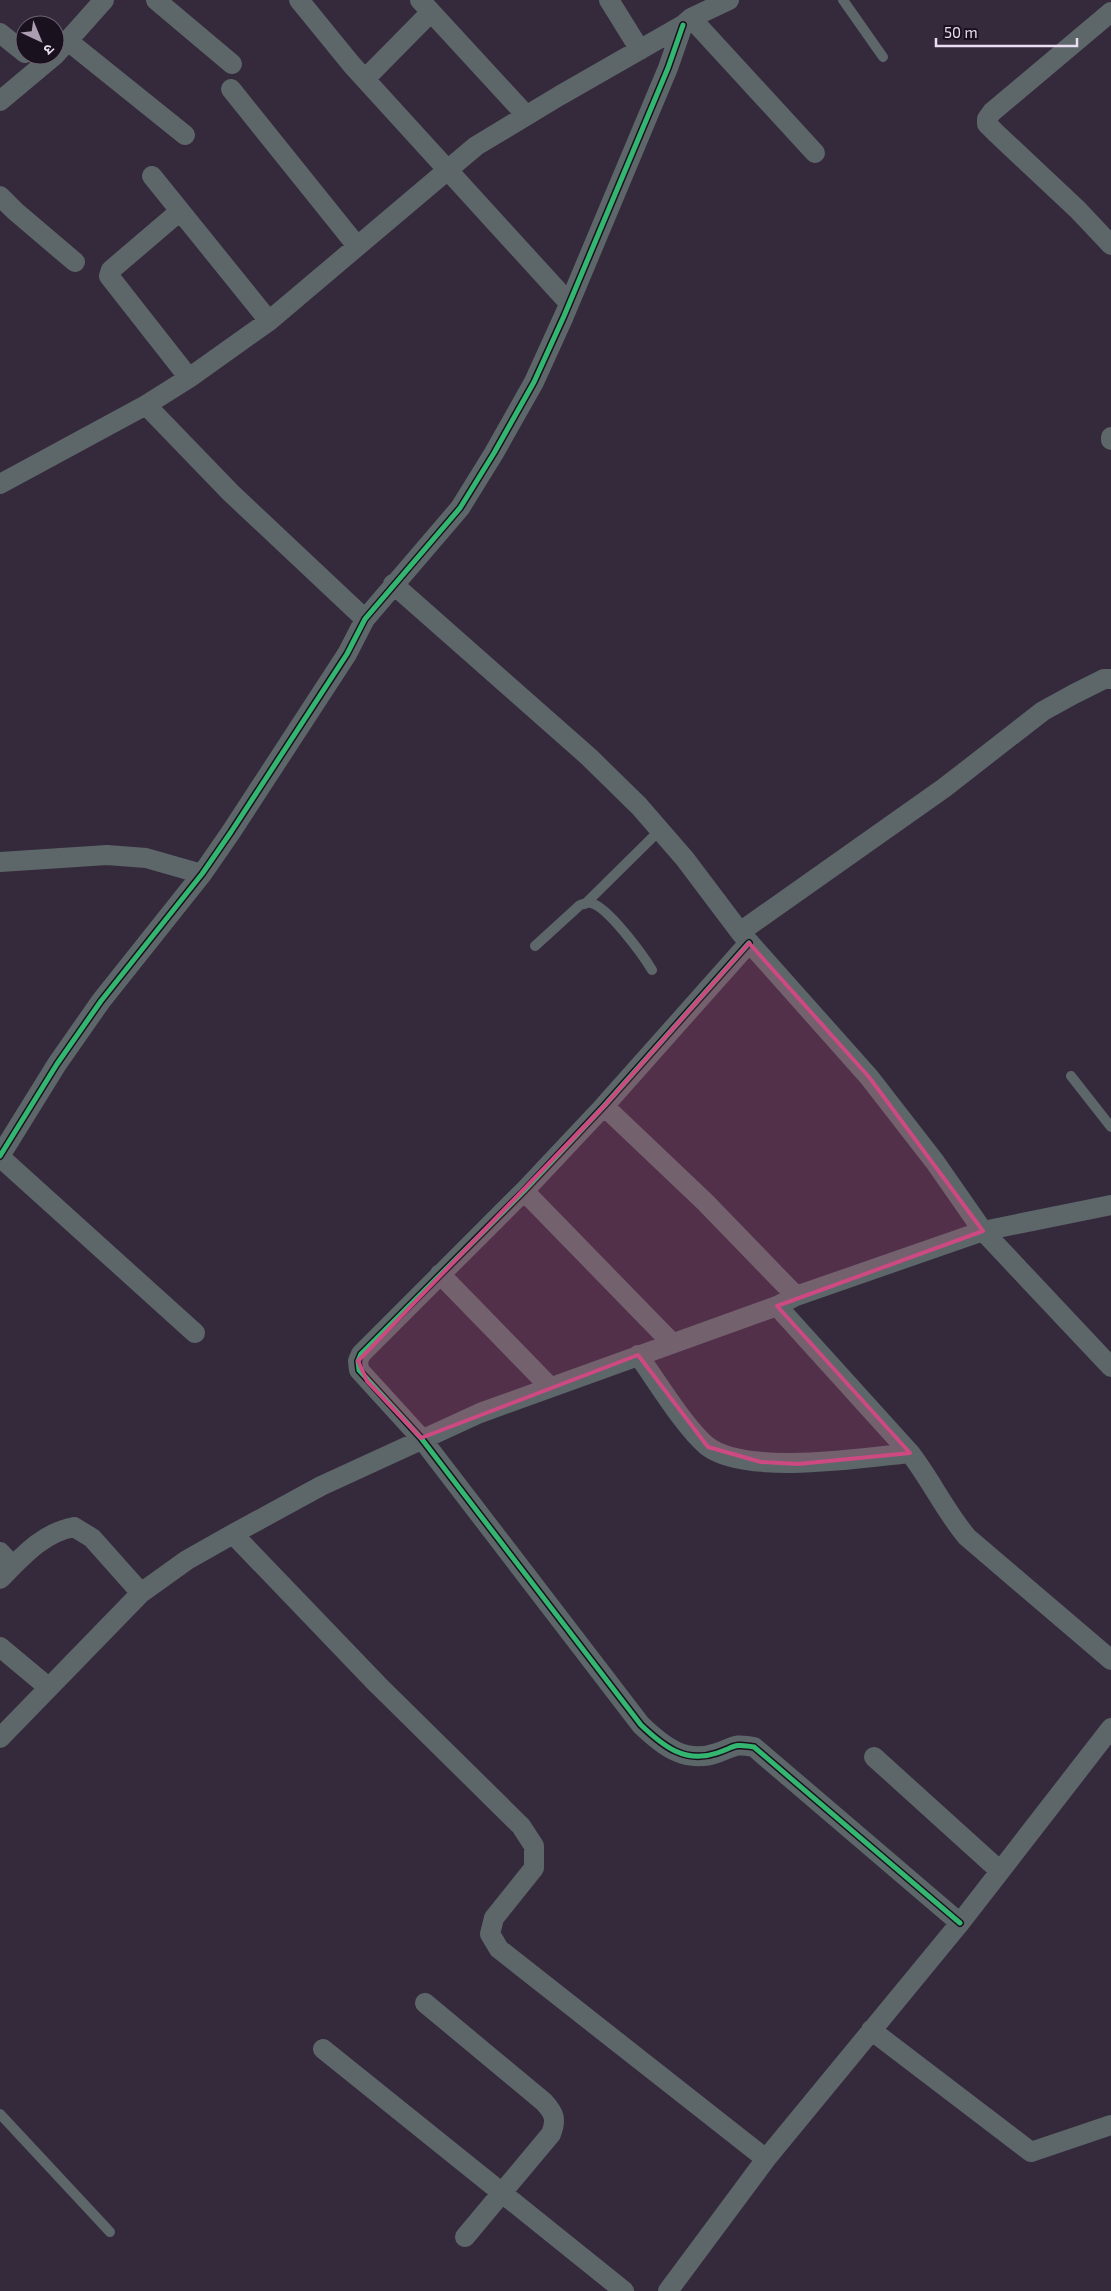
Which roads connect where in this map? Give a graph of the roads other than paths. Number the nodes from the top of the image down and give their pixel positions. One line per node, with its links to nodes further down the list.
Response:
1 (104, 0): 13 (street)
2 (156, 0): 17 (street)
3 (299, 0): 20 (street)
4 (609, 0): 15 (street)
5 (728, 0): 11 (street)
6 (842, 0): 16 (lane)
7 (1105, 0): 9 (street)
8 (425, 6): 20 (street); 23 (street)
9 (1111, 6)
10 (1111, 12): 30 (street)
11 (687, 22): 15 (street); 25 (street); 33 (street)
12 (0, 33): 14 (street)
13 (65, 36)
14 (15, 40)
15 (640, 50): 23 (street)
16 (883, 57)
17 (232, 64)
18 (34, 65): 22 (street)
19 (64, 65): 24 (street)
20 (365, 78): 26 (street)
21 (231, 89): 31 (street)
22 (0, 101)
23 (526, 115): 26 (street)
24 (185, 135)
25 (815, 153)
26 (447, 169): 31 (street); 33 (street)
27 (152, 176): 29 (street)
28 (0, 196): 32 (street)
29 (180, 211): 34 (street); 35 (street)
30 (1111, 245)
31 (357, 246): 34 (street)
32 (75, 262)
33 (570, 303): 38 (street)
34 (269, 321): 35 (street)
35 (189, 378): 36 (street)
36 (146, 405): 37 (street); 39 (street)
37 (0, 484)
38 (393, 584): 39 (street); 41 (street)
39 (365, 619): 43 (street)
40 (1111, 679): 45 (street)
41 (660, 830): 44 (lane); 45 (street)
42 (0, 862): 43 (street)
43 (202, 874): 51 (street)
44 (585, 904): 46 (lane); 47 (lane)
45 (745, 937): 49 (street); 54 (street)
46 (535, 946)
47 (652, 970)
48 (1071, 1076): 50 (lane)
49 (604, 1106): 52 (street); 56 (street)
50 (1111, 1127)
51 (0, 1157): 58 (street)
52 (524, 1191): 55 (street); 59 (street)
53 (1111, 1205): 54 (street)
54 (983, 1231): 56 (street); 61 (street)
55 (440, 1274): 62 (street); 63 (street)
56 (796, 1296): 57 (street)
57 (777, 1306): 59 (street); 64 (street)
58 (195, 1332)
59 (672, 1343): 60 (street)
60 (638, 1355): 62 (street); 64 (street)
61 (1111, 1367)
62 (550, 1387): 63 (street)
63 (421, 1438): 65 (street); 75 (street)
64 (910, 1454): 69 (street)
65 (233, 1534): 67 (street); 81 (street)
66 (4, 1566): 67 (street)
67 (142, 1593): 70 (street)
68 (0, 1647): 70 (street)
69 (1111, 1660)
70 (48, 1687): 72 (street)
71 (1111, 1728): 74 (street)
72 (0, 1738)
73 (874, 1756): 74 (street)
74 (1000, 1871): 75 (street)
75 (960, 1923): 77 (street)
76 (425, 2002): 82 (street)
77 (871, 2030): 80 (street); 81 (street)
78 (323, 2049): 82 (street)
79 (0, 2114): 83 (lane)
80 (1111, 2125)
81 (766, 2159): 86 (street)
82 (502, 2193): 84 (street); 85 (street)
83 (110, 2232)
84 (465, 2237)
85 (624, 2291)
86 (668, 2291)

